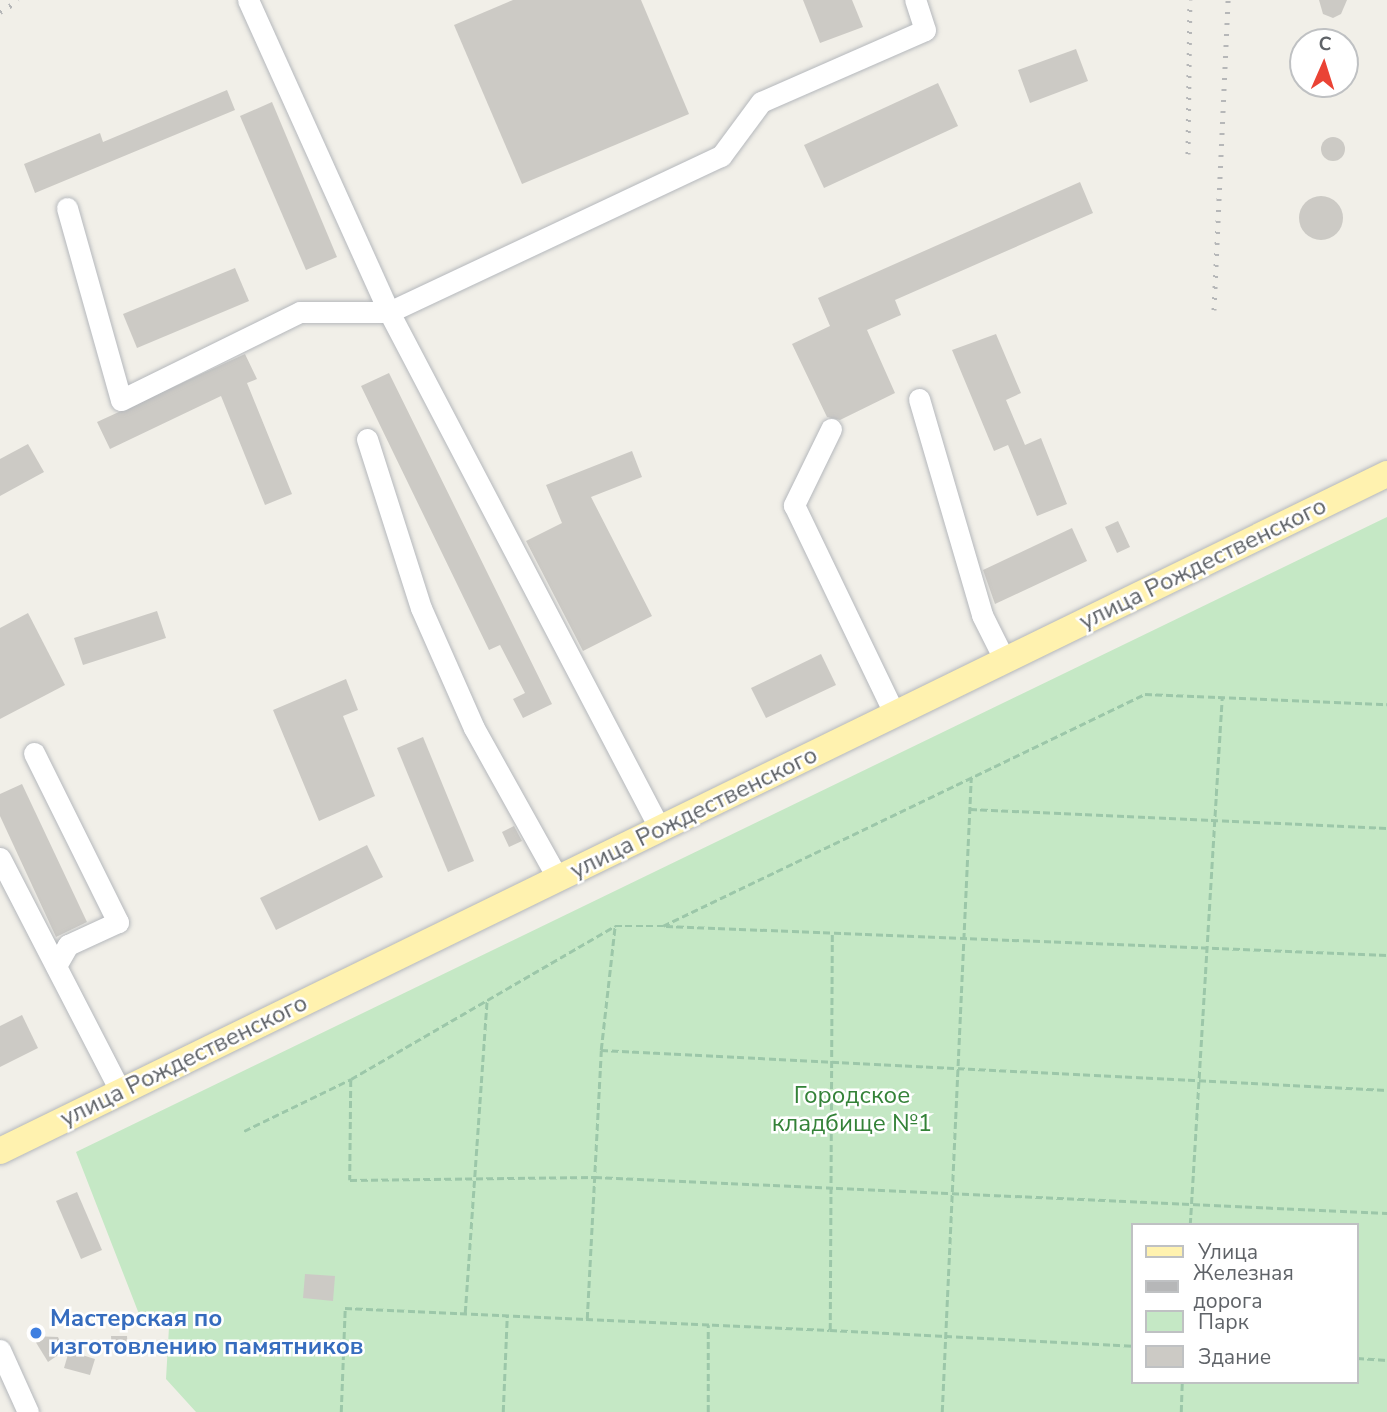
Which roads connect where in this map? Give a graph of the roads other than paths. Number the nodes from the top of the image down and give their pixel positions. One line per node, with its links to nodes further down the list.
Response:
1 (248, 0): 4 (street)
2 (915, 0): 4 (street)
3 (67, 208): 4 (street)
4 (389, 312): 12 (street)
5 (919, 399): 9 (street)
6 (831, 429): 10 (street)
7 (367, 439): 14 (street)
8 (1387, 474): 9 (main road, улица Рождественского)
9 (1005, 661): 10 (main road, улица Рождественского)
10 (894, 715): 12 (main road, улица Рождественского)
11 (34, 753): 15 (street)
12 (660, 829): 14 (main road, улица Рождественского)
13 (0, 858): 15 (street)
14 (558, 879): 16 (main road, улица Рождественского)
15 (56, 966): 16 (street)
16 (121, 1091): 17 (main road, улица Рождественского)
17 (0, 1150)
18 (0, 1350): 19 (street)
19 (28, 1412)

